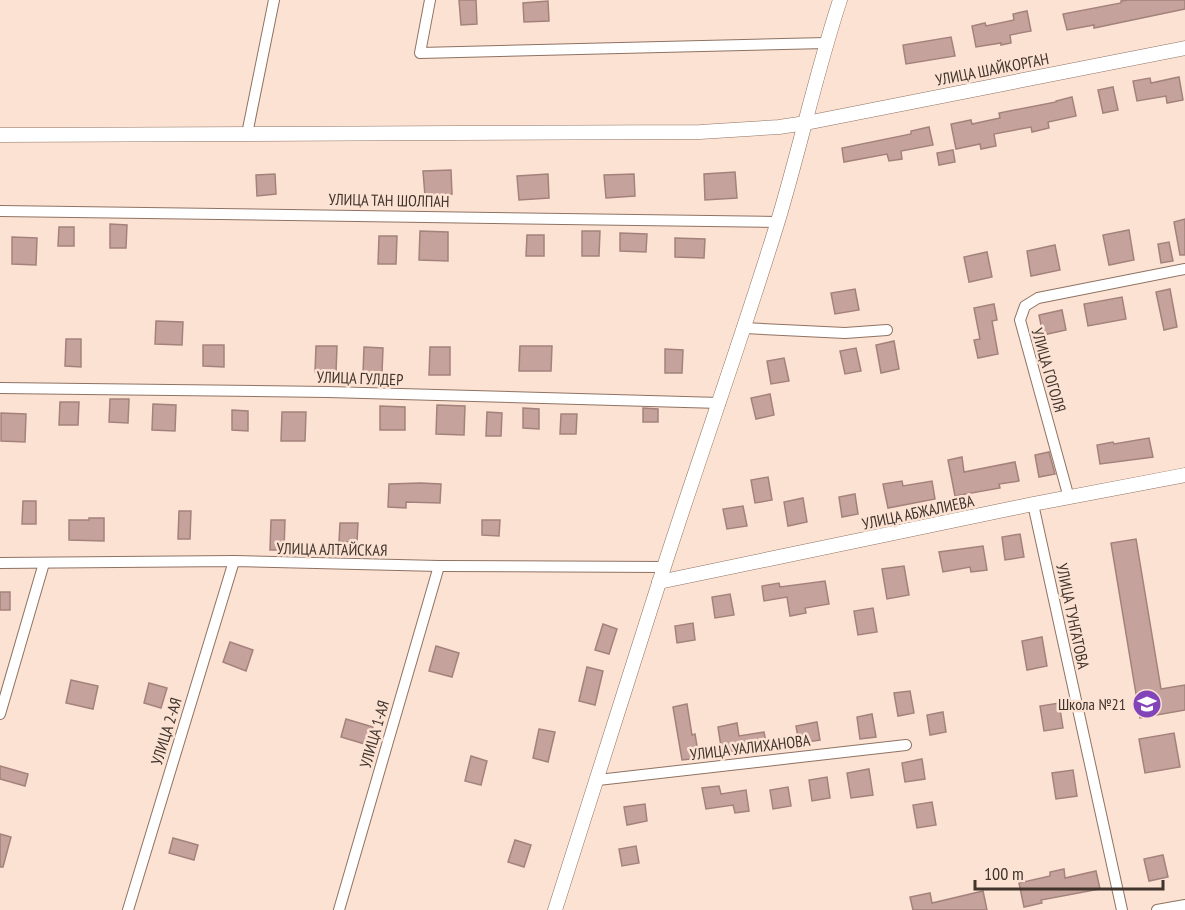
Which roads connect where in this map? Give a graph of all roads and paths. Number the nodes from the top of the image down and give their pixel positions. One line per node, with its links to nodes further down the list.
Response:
1 (274, 0): 7 (street)
2 (430, 0): 4 (street)
3 (840, 0): 4 (street)
4 (826, 43): 6 (street)
5 (1185, 48): 6 (street, УЛИЦА ШАЙКОРГАН)
6 (806, 123): 7 (street, УЛИЦА ШАЙКОРГАН); 10 (street)
7 (247, 134): 8 (street, УЛИЦА ШАЙКОРГАН)
8 (0, 135)
9 (0, 211): 10 (street, УЛИЦА ТАН ШОЛПАН)
10 (777, 222): 12 (street)
11 (1185, 270): 17 (street, УЛИЦА ГОГОЛЯ)
12 (744, 328): 13 (street); 15 (street)
13 (886, 330)
14 (0, 388): 15 (street, УЛИЦА ГУЛДЕР)
15 (720, 403): 23 (street)
16 (1185, 475): 17 (street, УЛИЦА АБЖАЛИЕВА)
17 (1070, 498): 18 (street, УЛИЦА АБЖАЛИЕВА)
18 (1033, 504): 24 (street, УЛИЦА АБЖАЛИЕВА); 32 (street, УЛИЦА ТУНГАТОВА)
19 (234, 561): 21 (street, УЛИЦА АЛТАЙСКАЯ); 22 (street, УЛИЦА АЛТАЙСКАЯ); 29 (street, УЛИЦА 2-АЯ)
20 (0, 563): 21 (street, УЛИЦА АЛТАЙСКАЯ)
21 (44, 563): 25 (street)
22 (439, 566): 23 (street, УЛИЦА АЛТАЙСКАЯ); 30 (street, УЛИЦА 1-АЯ)
23 (664, 567): 24 (street)
24 (659, 582): 27 (street)
25 (0, 714)
26 (906, 745): 27 (street, УЛИЦА УАЛИХАНОВА)
27 (598, 780): 31 (street)
28 (1185, 905): 33 (street)
29 (128, 910)
30 (339, 910)
31 (555, 910)
32 (1122, 910)
33 (1157, 910)

